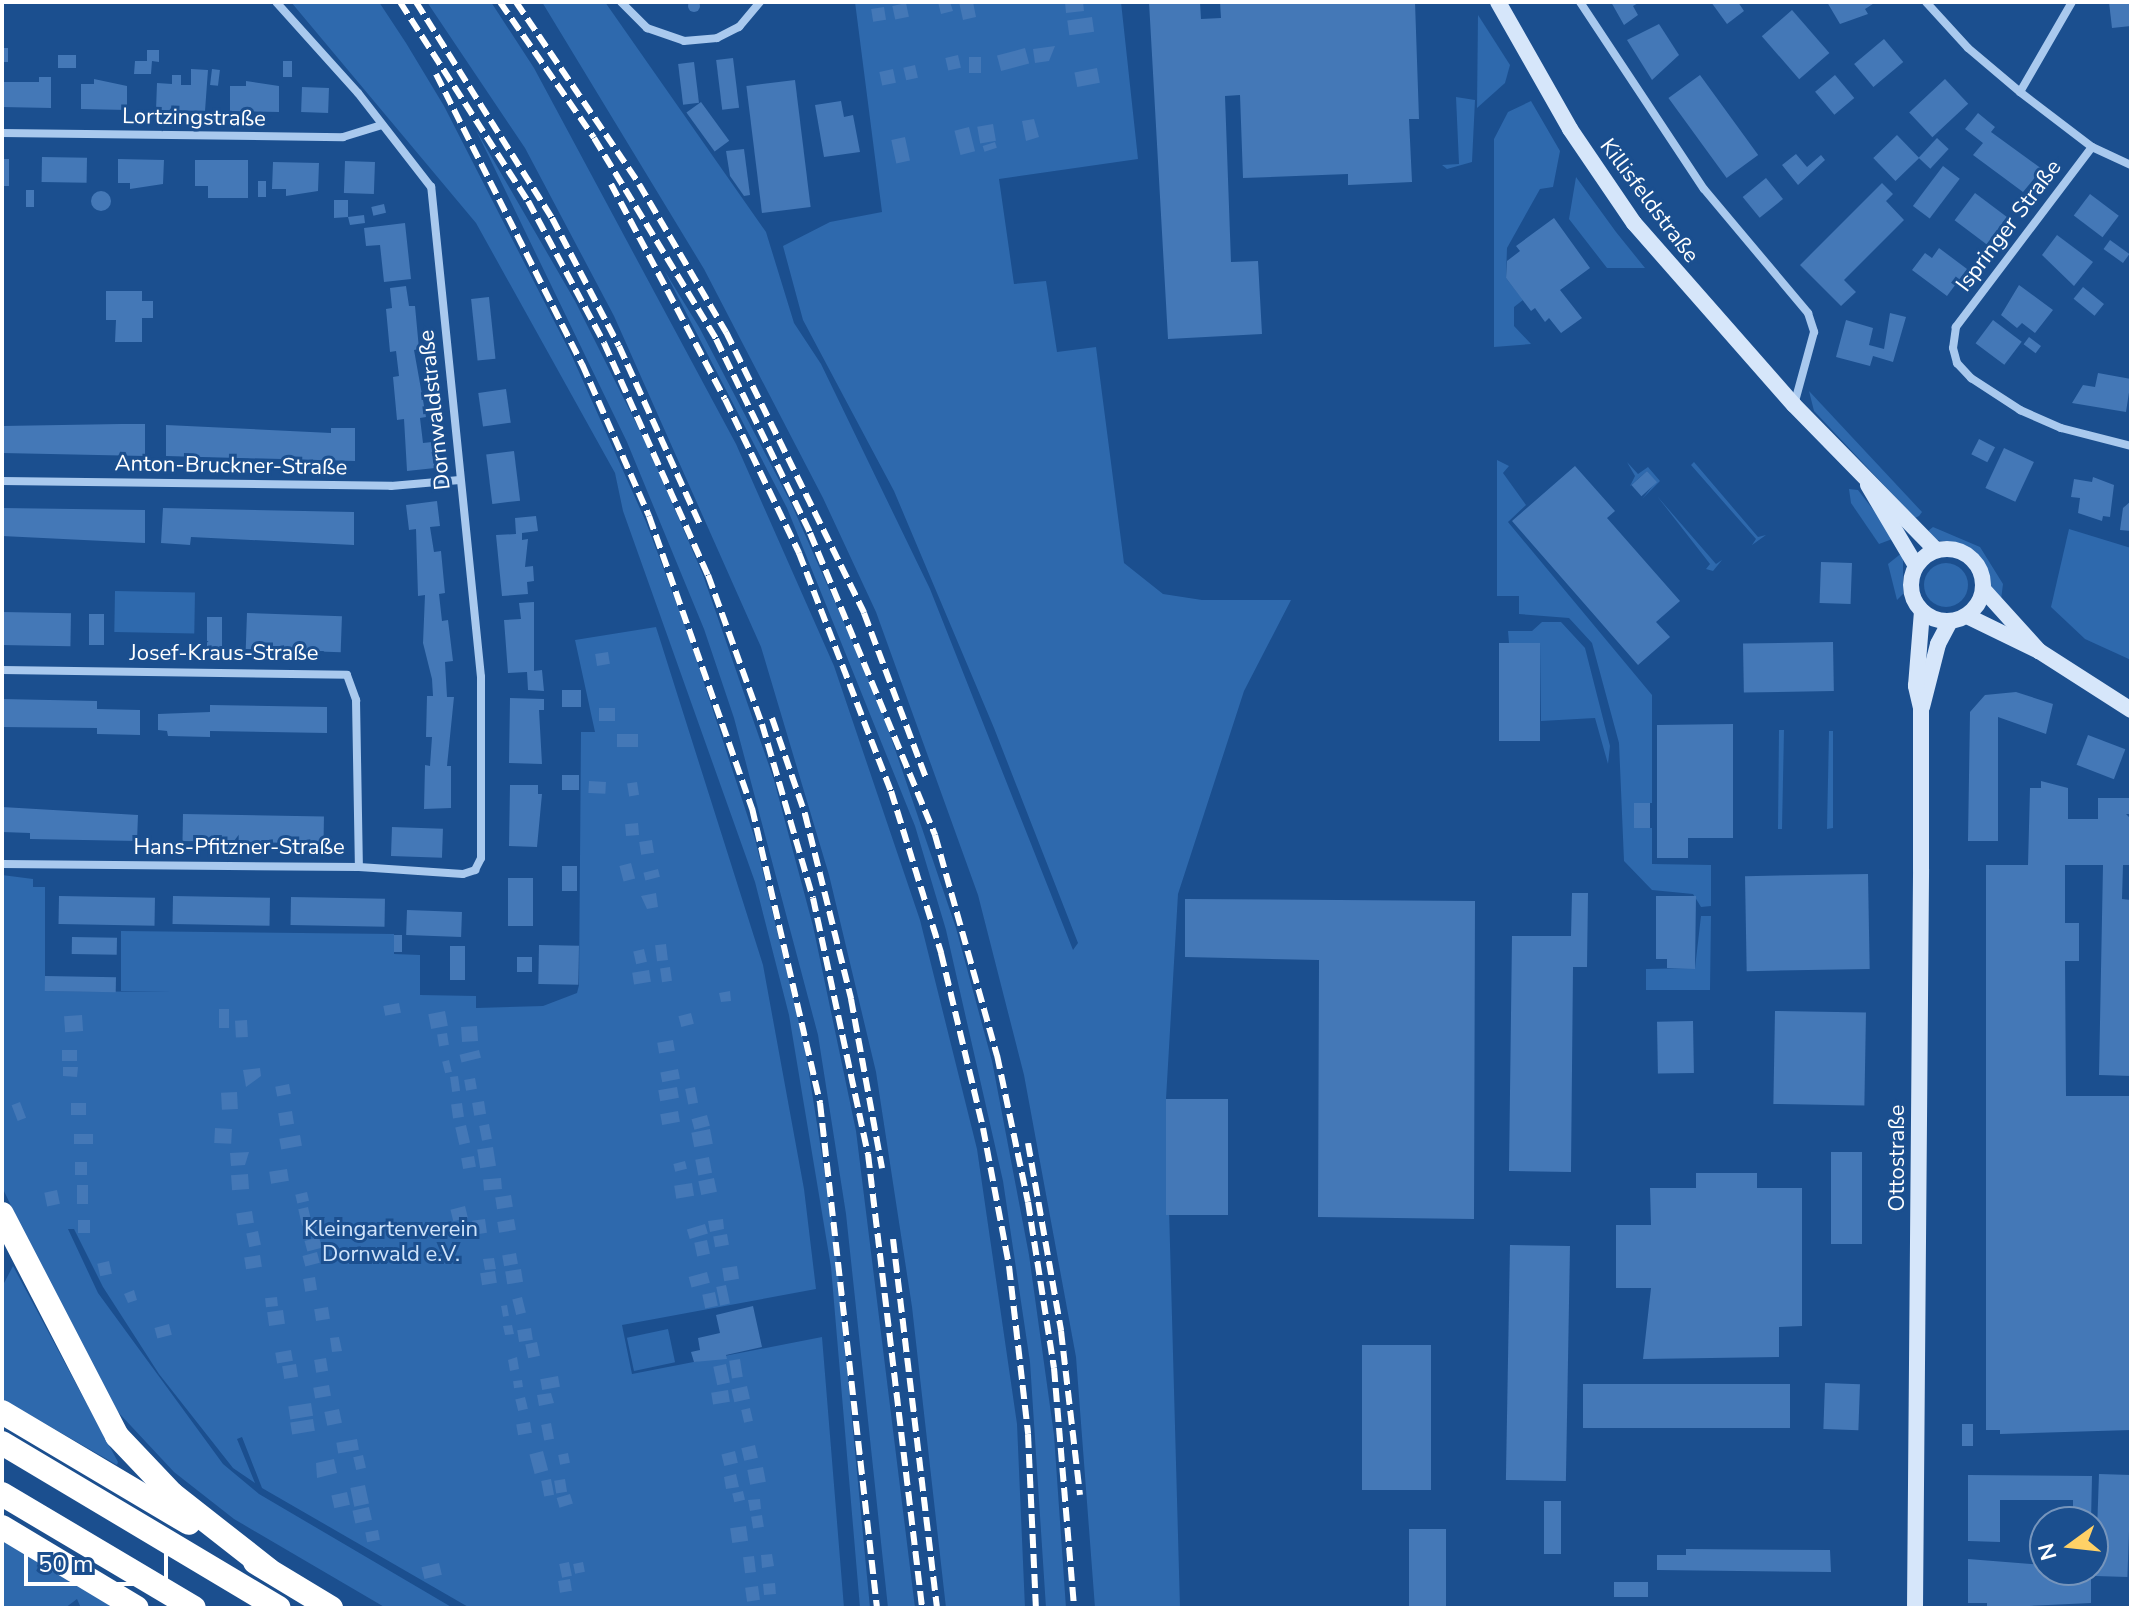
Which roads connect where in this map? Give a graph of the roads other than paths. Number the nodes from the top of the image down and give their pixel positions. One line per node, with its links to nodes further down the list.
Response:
1 (276, 2): 9 (street, Dornwaldstraße)
2 (621, 2): 3 (street)
3 (760, 2)
4 (1498, 2): 13 (main road, Killisfeldstraße)
5 (1580, 2): 13 (street)
6 (1926, 2): 8 (street)
7 (2072, 2): 8 (street)
8 (2020, 92): 11 (street)
9 (382, 125): 10 (street, Lortzingstraße); 15 (street, Dornwaldstraße)
10 (2, 133)
11 (2092, 147): 12 (street); 14 (street, Ispringer Straße)
12 (2131, 165)
13 (1794, 405): 17 (main road, Killisfeldstraße)
14 (2131, 446)
15 (460, 480): 16 (street, Anton-Bruckner-Straße); 30 (street, Dornwaldstraße)
16 (2, 481)
17 (1867, 483): 18 (main road, Killisfeldstraße); 19 (main road, Killisfeldstraße)
18 (1936, 550): 19 (main road); 20 (main road)
19 (1916, 566): 21 (main road)
20 (1983, 589): 22 (main road); 24 (main road)
21 (1922, 611): 23 (main road); 26 (main road, Ottostraße)
22 (1967, 616): 23 (main road); 24 (main road)
23 (1950, 621): 26 (main road, Ottostraße)
24 (2039, 651): 27 (main road)
25 (2, 670): 29 (street, Josef-Kraus-Straße)
26 (1921, 708): 41 (main road, Ottostraße)
27 (2131, 710)
28 (2, 864): 29 (street, Hans-Pfitzner-Straße)
29 (359, 867): 30 (street, Hans-Pfitzner-Straße)
30 (475, 870)
31 (2, 1214): 36 (highway)
32 (2, 1412): 36 (highway)
33 (2, 1443): 39 (highway)
34 (2, 1494): 38 (highway)
35 (2, 1527): 37 (highway)
36 (269, 1570): 40 (highway)
37 (137, 1608)
38 (194, 1608)
39 (279, 1608)
40 (331, 1608)
41 (1915, 1608)

